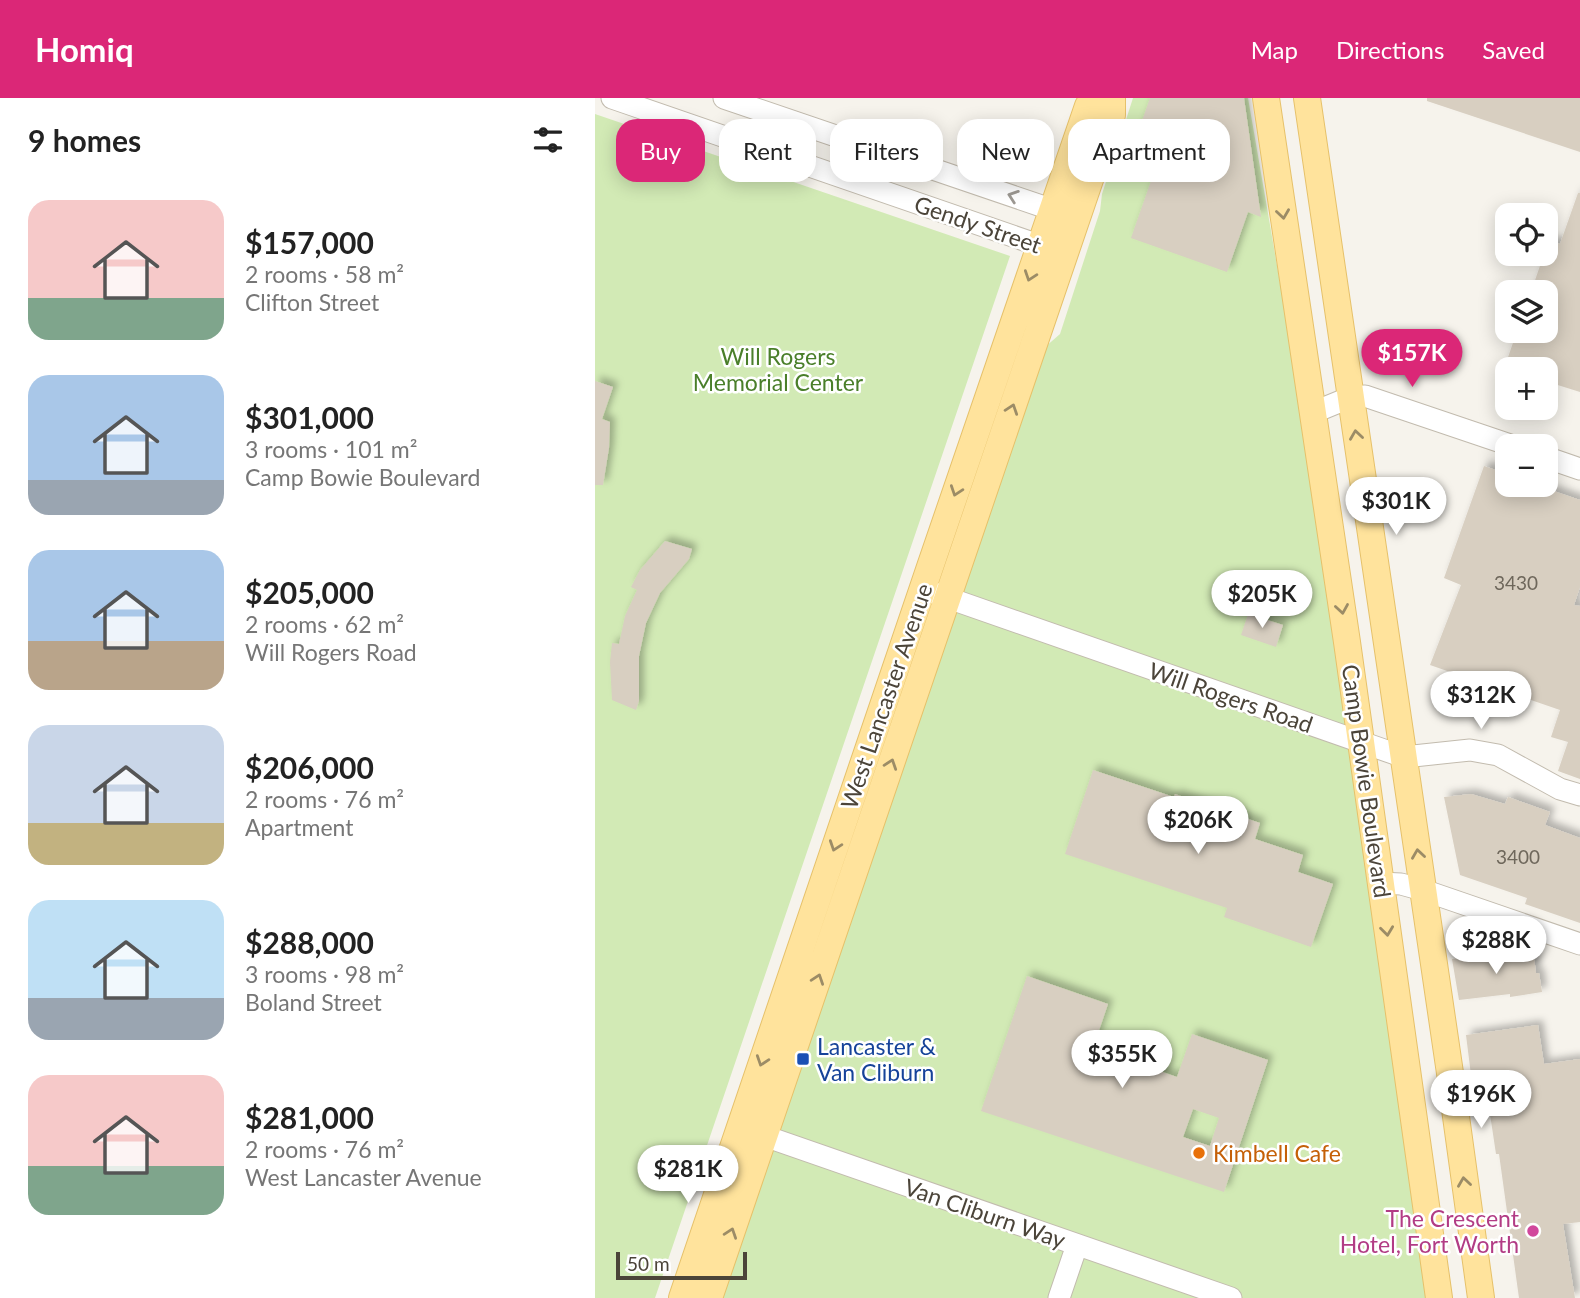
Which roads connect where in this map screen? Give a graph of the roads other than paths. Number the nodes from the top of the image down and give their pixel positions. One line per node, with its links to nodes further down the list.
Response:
1 (612, 98): 7 (street, Gendy Street)
2 (724, 98): 8 (street, Gendy Street, one-way to 2)
3 (1095, 98): 8 (main road, West Lancaster Avenue)
4 (1112, 98): 8 (main road, West Lancaster Avenue)
5 (1266, 98): 11 (main road, Camp Bowie Boulevard, one-way to 11)
6 (1307, 98): 10 (main road, Camp Bowie Boulevard)
7 (666, 107): 9 (street, Gendy Street)
8 (1065, 214): 9 (main road, West Lancaster Avenue)
9 (1053, 249): 15 (main road, West Lancaster Avenue, one-way to 15); 16 (main road, West Lancaster Avenue, one-way to 9)
10 (1351, 397): 11 (street); 12 (street); 18 (main road, Camp Bowie Boulevard, one-way to 10)
11 (1312, 413): 17 (main road, Camp Bowie Boulevard, one-way to 17)
12 (1495, 440)
13 (1558, 461): 14 (street)
14 (1580, 469)
15 (923, 588): 16 (street, Will Rogers Road); 27 (main road, West Lancaster Avenue, one-way to 27)
16 (948, 597): 17 (street, Will Rogers Road); 28 (main road, West Lancaster Avenue, one-way to 16)
17 (1360, 742): 18 (street, Will Rogers Road); 20 (main road, Camp Bowie Boulevard)
18 (1404, 757): 19 (street, Will Rogers Road); 21 (main road, Camp Bowie Boulevard, one-way to 18)
19 (1580, 795)
20 (1380, 883): 21 (street); 24 (main road, Camp Bowie Boulevard, one-way to 24)
21 (1423, 890): 22 (street); 23 (main road, Camp Bowie Boulevard)
22 (1580, 944)
23 (1443, 1020): 24 (main road); 25 (main road, Camp Bowie Boulevard)
24 (1400, 1026): 26 (main road, Camp Bowie Boulevard)
25 (1450, 1073): 26 (main road); 35 (main road, Camp Bowie Boulevard, one-way to 25)
26 (1407, 1078): 34 (main road, Camp Bowie Boulevard)
27 (739, 1127): 28 (street, Van Cliburn Way); 30 (main road, West Lancaster Avenue)
28 (765, 1136): 29 (street, Van Cliburn Way); 31 (main road, West Lancaster Avenue, one-way to 28)
29 (1077, 1245): 32 (street); 33 (street, Van Cliburn Way)
30 (682, 1298)
31 (709, 1298)
32 (1059, 1298)
33 (1230, 1298)
34 (1439, 1298)
35 (1481, 1298)

